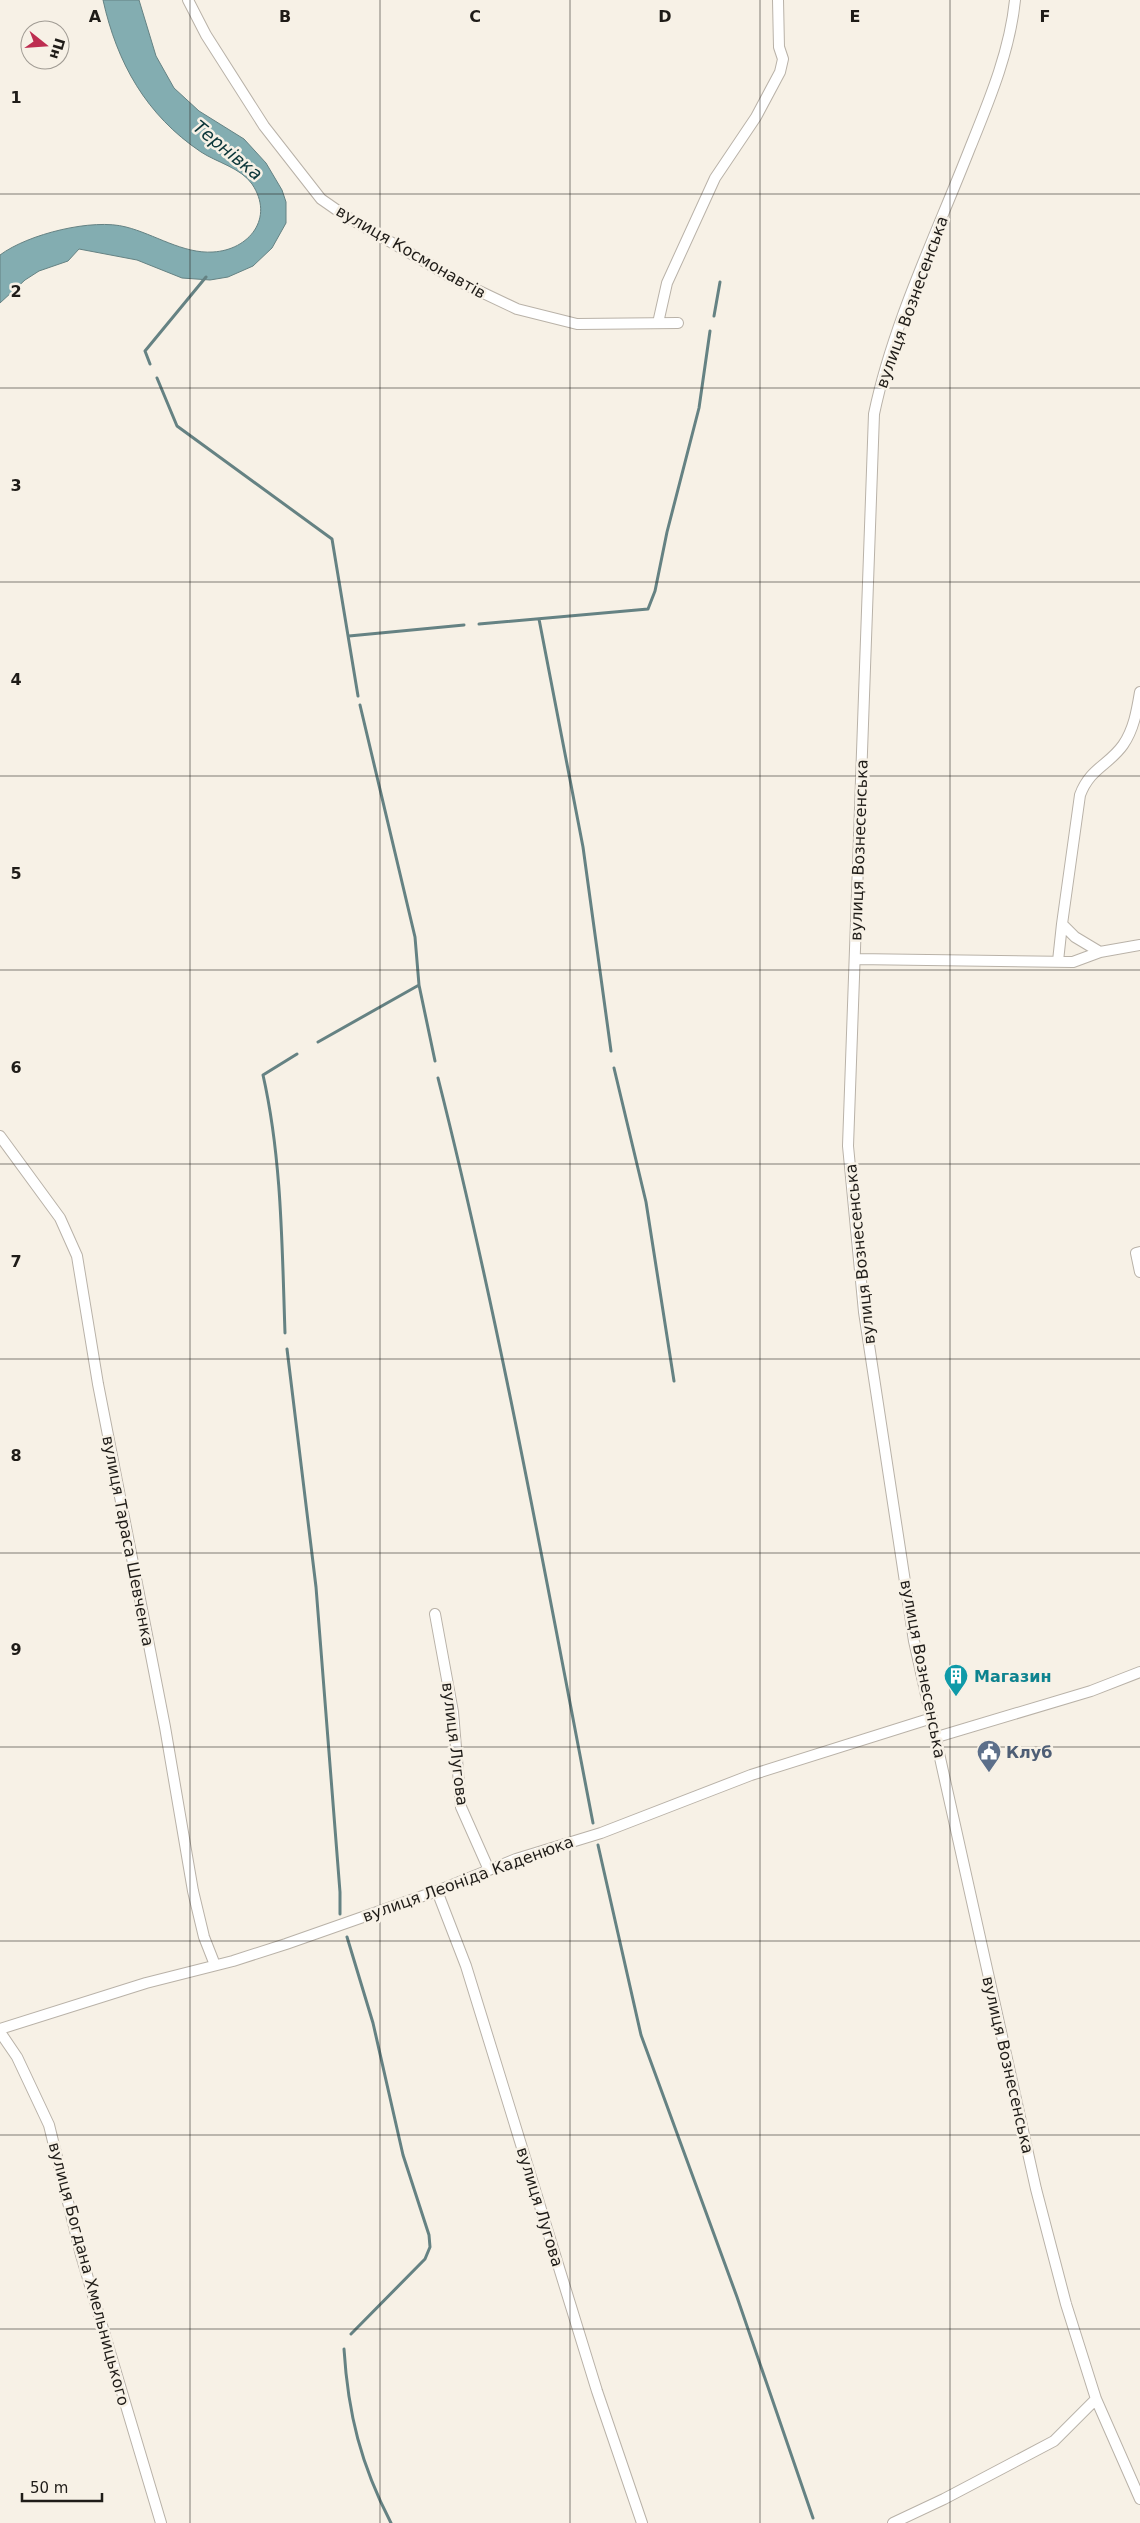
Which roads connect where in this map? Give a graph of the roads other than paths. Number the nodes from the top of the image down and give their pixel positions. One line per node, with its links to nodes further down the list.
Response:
1 (188, 0): 4 (street, вулиця Космонавтів)
2 (778, 0): 4 (street)
3 (1015, 0): 10 (street, вулиця Вознесенська)
4 (658, 323): 5 (street, вулиця Космонавтів)
5 (678, 323)
6 (1140, 692): 7 (street)
7 (1062, 924): 9 (street); 11 (street)
8 (1140, 944): 9 (street)
9 (1100, 952): 11 (street)
10 (855, 958): 11 (street); 17 (street, вулиця Вознесенська)
11 (1058, 961)
12 (0, 1136): 21 (street, вулиця Тараса Шевченка)
13 (1140, 1252): 14 (street)
14 (1140, 1272)
15 (435, 1614): 19 (street, вулиця Лугова)
16 (1140, 1672): 18 (street)
17 (932, 1718): 18 (street, вулиця Вознесенська); 19 (street, вулиця Леоніда Каденюка)
18 (937, 1737): 23 (street, вулиця Вознесенська)
19 (489, 1870): 20 (street, вулиця Леоніда Каденюка)
20 (436, 1891): 21 (street, вулиця Леоніда Каденюка); 26 (street, вулиця Лугова)
21 (215, 1965): 22 (street, вулиця Леоніда Каденюка)
22 (0, 2031): 25 (street, вулиця Богдана Хмельницького)
23 (1096, 2399): 24 (street, вулиця Вознесенська); 27 (street)
24 (1140, 2498)
25 (160, 2523)
26 (642, 2523)
27 (893, 2523)

